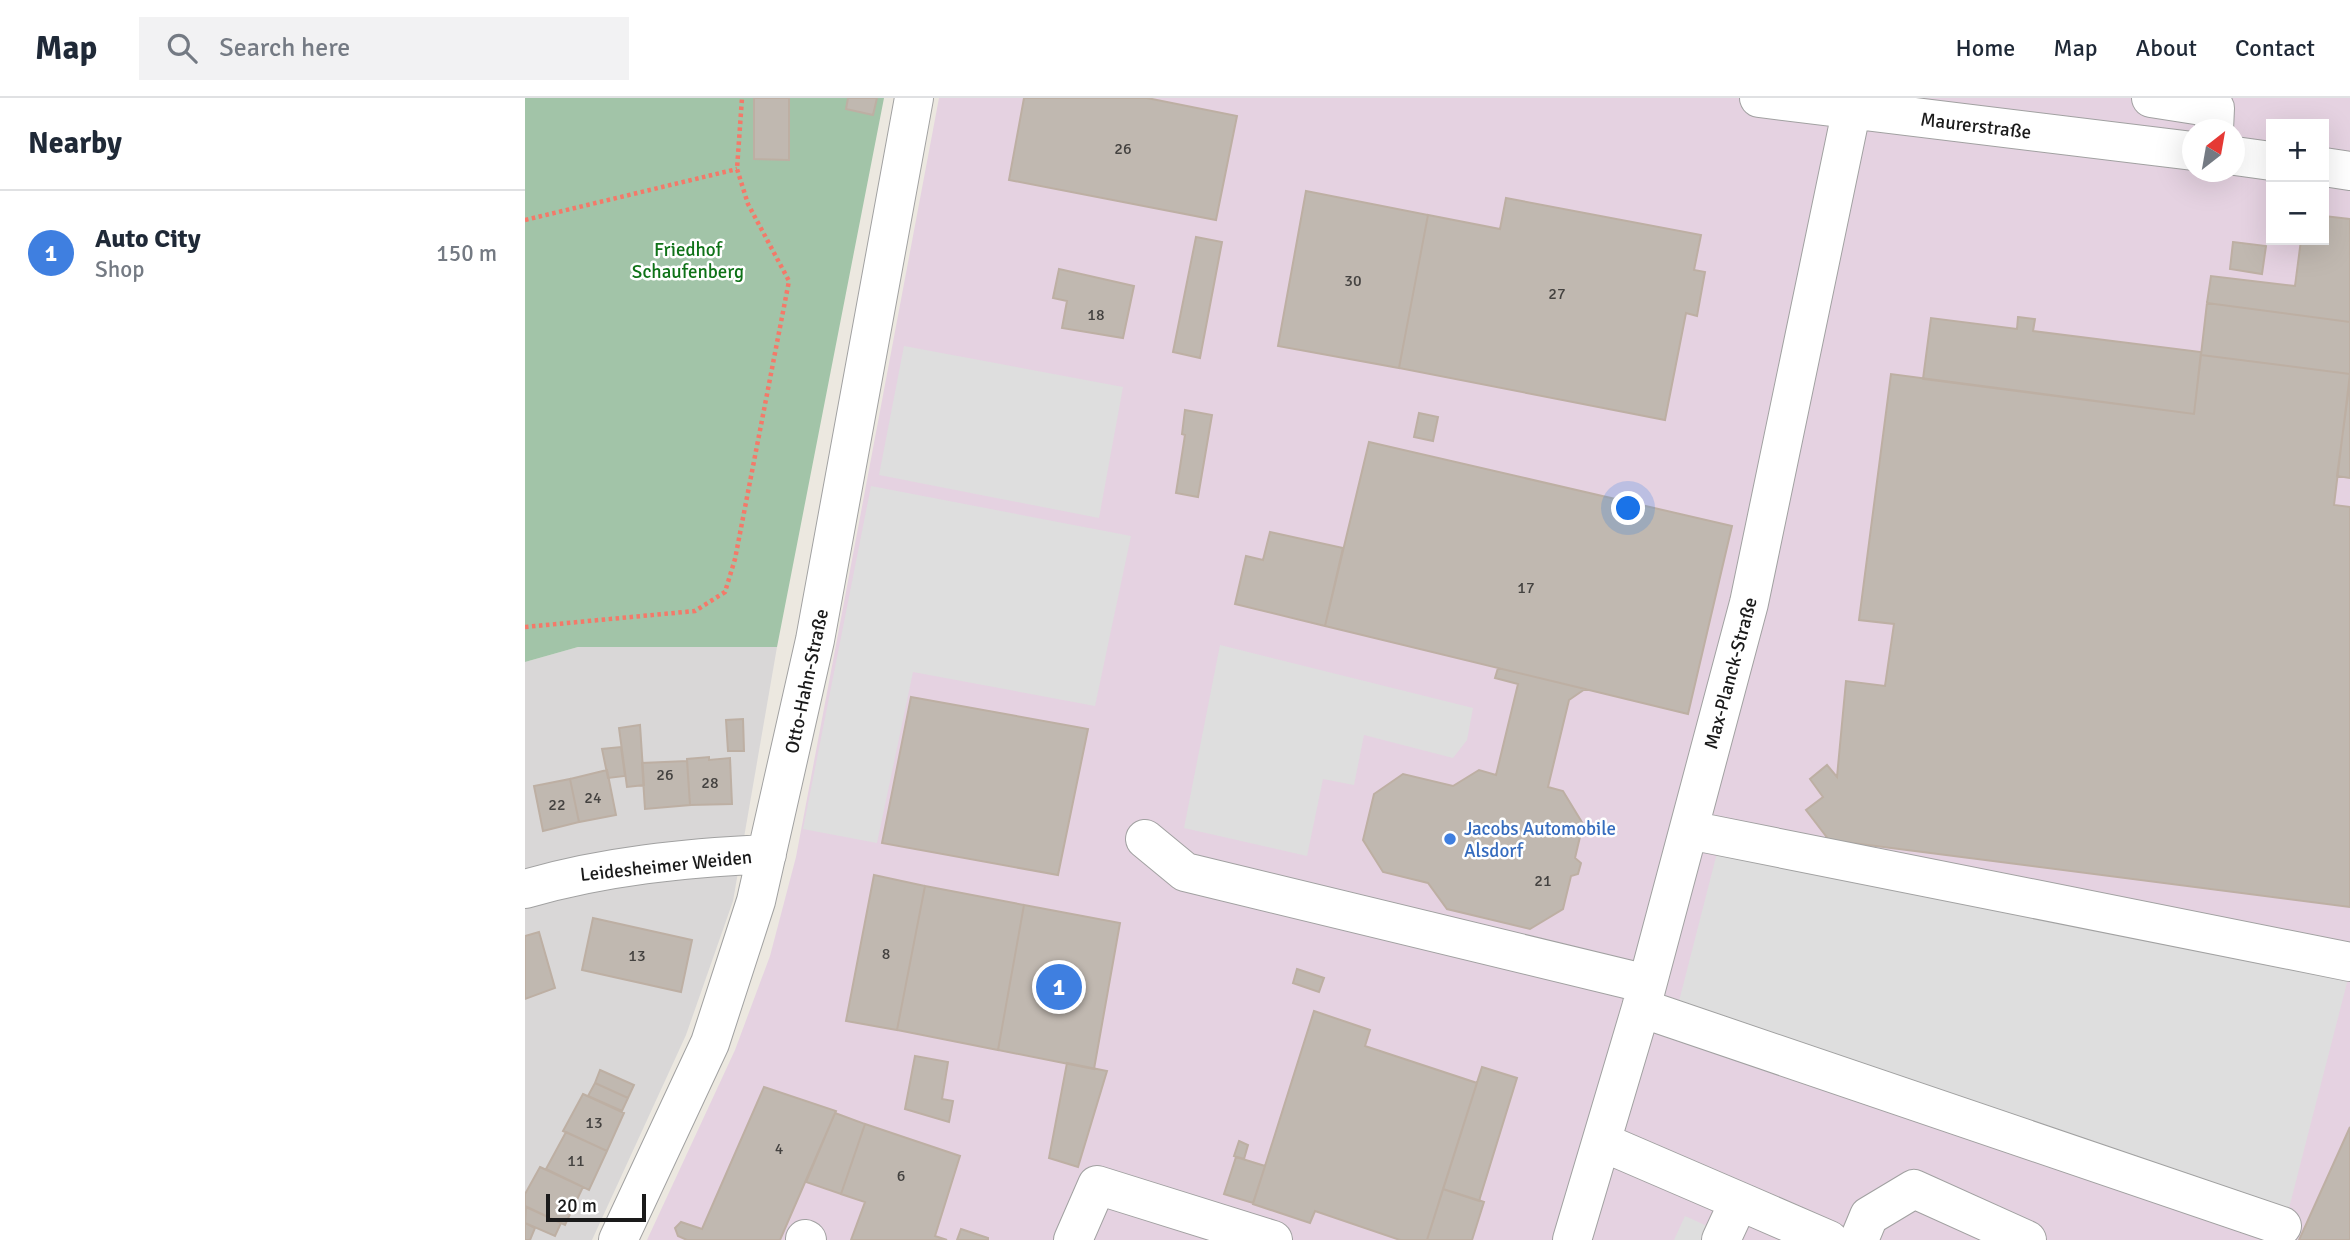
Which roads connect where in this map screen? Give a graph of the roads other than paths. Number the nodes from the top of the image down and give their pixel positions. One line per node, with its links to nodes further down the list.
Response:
1 (914, 98): 14 (street, Otto-Hahn-Straße)
2 (1759, 98): 4 (street, Maurerstraße)
3 (2151, 98): 6 (street)
4 (1853, 104): 5 (street, Maurerstraße); 12 (street, Max-Planck-Straße)
5 (1944, 110): 7 (street, Maurerstraße)
6 (2214, 119)
7 (2182, 149)
8 (2245, 157): 9 (street)
9 (2266, 160)
10 (2329, 168): 11 (street)
11 (2350, 170)
12 (1689, 830): 16 (street); 17 (street, Max-Planck-Straße)
13 (1145, 839): 17 (street)
14 (767, 854): 15 (street, Leidesheimer Weiden); 21 (street, Otto-Hahn-Straße)
15 (525, 889)
16 (2350, 961)
17 (1644, 996): 18 (street, Max-Planck-Straße); 20 (street)
18 (1602, 1142): 19 (street); 24 (street, Max-Planck-Straße)
19 (1739, 1201): 25 (street); 26 (street)
20 (2282, 1226)
21 (618, 1240)
22 (1073, 1240): 23 (street)
23 (1273, 1240)
24 (1572, 1240)
25 (1721, 1240)
26 (1829, 1240)
27 (1859, 1240): 28 (street)
28 (2027, 1240)

